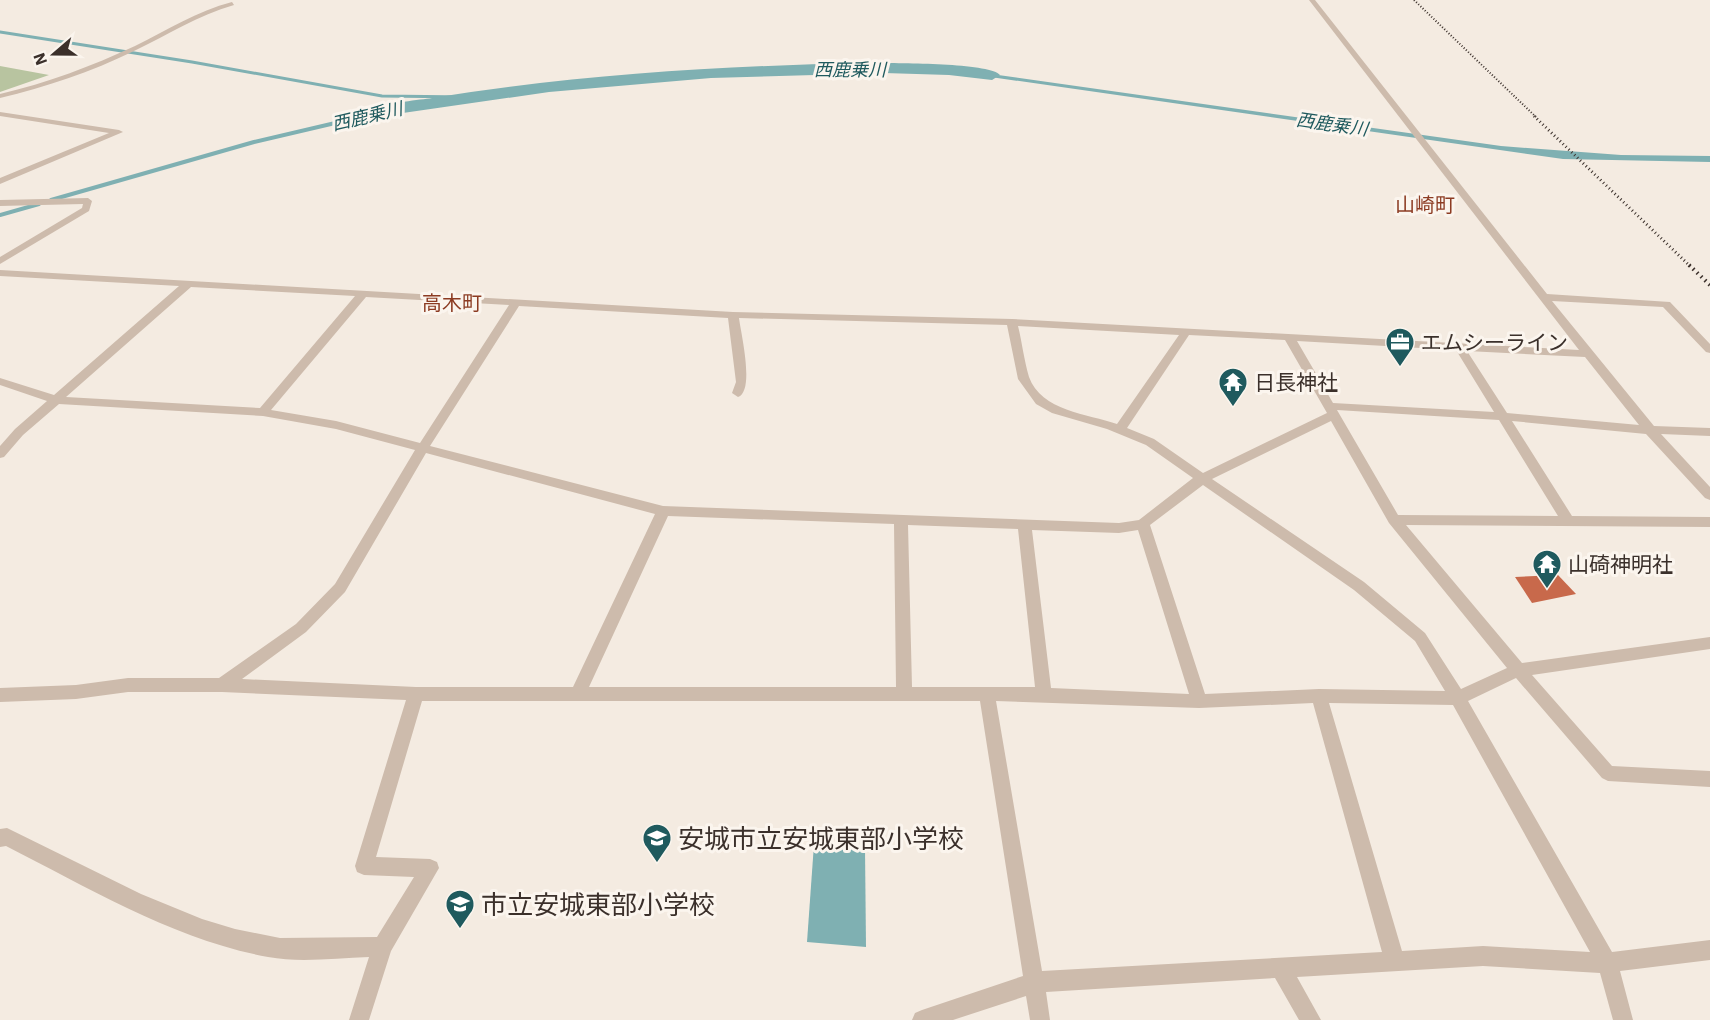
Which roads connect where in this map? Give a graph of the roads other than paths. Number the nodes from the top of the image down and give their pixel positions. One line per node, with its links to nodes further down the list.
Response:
1 (1312, 0): 11 (street)
2 (232, 4): 3 (street)
3 (0, 96)
4 (0, 114): 5 (street)
5 (0, 181)
6 (0, 203): 7 (street)
7 (0, 261)
8 (0, 273): 9 (street)
9 (188, 284): 10 (street); 22 (street)
10 (363, 294): 12 (street); 24 (street)
11 (1544, 297): 18 (street); 19 (street)
12 (516, 303): 13 (street); 29 (street)
13 (733, 315): 14 (street); 21 (street)
14 (1012, 322): 15 (street); 26 (street)
15 (1185, 333): 16 (street); 26 (street)
16 (1288, 337): 17 (street); 23 (street)
17 (1459, 346): 19 (street); 25 (street)
18 (1710, 350)
19 (1588, 354): 27 (street)
20 (0, 381): 22 (street)
21 (738, 393)
22 (57, 400): 24 (street); 30 (street)
23 (1331, 411): 25 (street); 31 (street); 35 (street)
24 (263, 412): 29 (street)
25 (1500, 416): 27 (street); 36 (street)
26 (1120, 429): 31 (street)
27 (1650, 430): 28 (street); 32 (street)
28 (1710, 432)
29 (424, 446): 33 (street); 42 (street)
30 (0, 454)
31 (1201, 479): 39 (street); 50 (street)
32 (1710, 495)
33 (663, 511): 34 (street); 48 (street)
34 (901, 520): 38 (street); 45 (street)
35 (1394, 520): 36 (street); 41 (street)
36 (1567, 520): 37 (street)
37 (1710, 522)
38 (1024, 523): 39 (street); 43 (street)
39 (1143, 524): 51 (street)
40 (1710, 643): 41 (street)
41 (1518, 670): 50 (street); 52 (street)
42 (222, 685): 44 (street); 47 (street)
43 (1044, 693): 46 (street); 51 (street)
44 (416, 694): 48 (street); 54 (street)
45 (904, 694): 46 (street); 48 (street)
46 (987, 694): 59 (street)
47 (0, 695)
48 (577, 695)
49 (1320, 696): 50 (street); 51 (street); 56 (street)
50 (1458, 698): 57 (street)
51 (1199, 701)
52 (1710, 780)
53 (0, 838): 54 (street)
54 (382, 947): 60 (street)
55 (1710, 950): 57 (street)
56 (1395, 961): 57 (street); 58 (street)
57 (1607, 963): 64 (street)
58 (1280, 968): 59 (street); 63 (street)
59 (1036, 982): 61 (street); 62 (street)
60 (359, 1020)
61 (922, 1020)
62 (1040, 1020)
63 (1311, 1020)
64 (1623, 1020)

